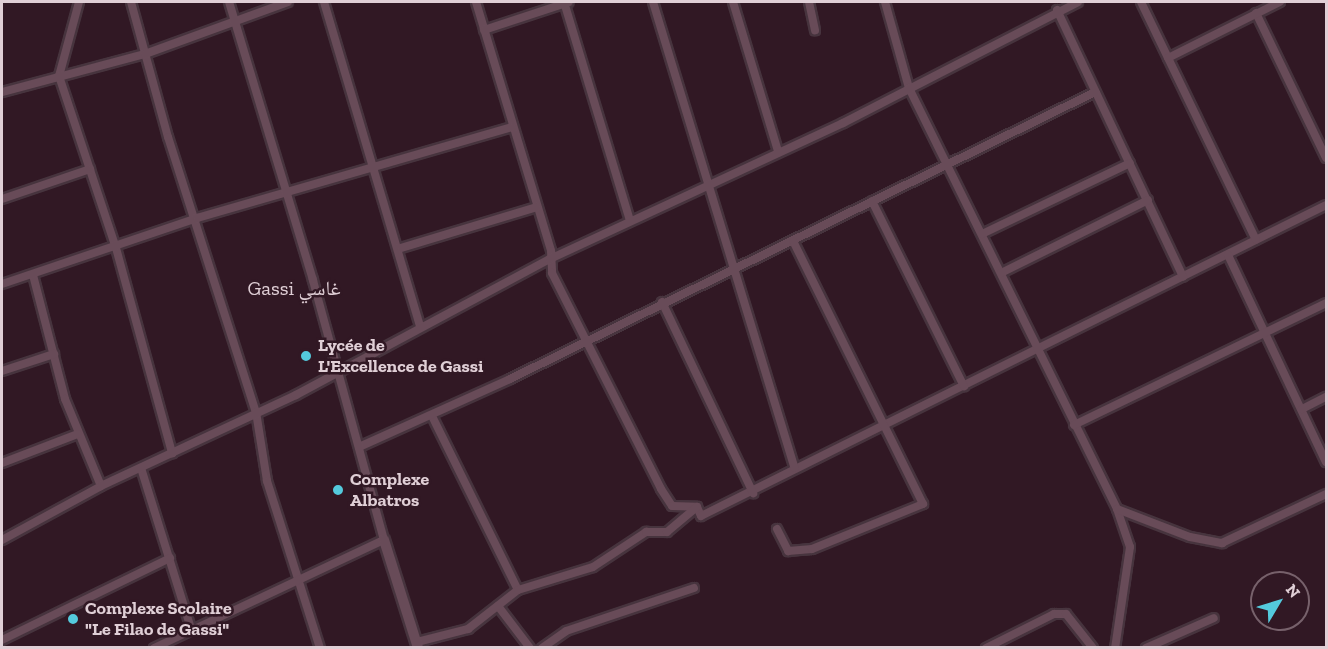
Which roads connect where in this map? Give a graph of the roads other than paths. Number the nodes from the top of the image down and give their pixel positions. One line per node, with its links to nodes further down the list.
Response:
1 (79, 2): 23 (street)
2 (131, 2): 21 (street)
3 (229, 2): 18 (street)
4 (288, 2): 18 (street)
5 (324, 2): 32 (street)
6 (476, 2): 19 (street)
7 (566, 2): 19 (street); 42 (street)
8 (653, 2): 34 (street)
9 (733, 2): 28 (street)
10 (809, 2): 20 (street)
11 (885, 2): 24 (street)
12 (1078, 2): 15 (street)
13 (1141, 2): 22 (street)
14 (1280, 2): 17 (street)
15 (1066, 4): 16 (street)
16 (1058, 10): 24 (street); 26 (street)
17 (1256, 13): 22 (street); 29 (street)
18 (233, 18): 21 (street); 35 (street)
19 (484, 30): 27 (street)
20 (815, 30)
21 (145, 54): 23 (street); 41 (street)
22 (1168, 58): 45 (street)
23 (59, 76): 25 (street); 33 (street)
24 (909, 88): 28 (street); 31 (street)
25 (2, 92)
26 (1095, 92): 30 (street); 31 (street)
27 (512, 127): 32 (street); 40 (street)
28 (778, 151): 34 (street)
29 (1326, 158)
30 (1130, 163): 37 (street); 43 (street)
31 (949, 167): 38 (street); 43 (street)
32 (375, 168): 35 (street); 47 (street)
33 (90, 169): 36 (street); 46 (street)
34 (708, 185): 42 (street); 50 (street)
35 (286, 194): 41 (street); 62 (street)
36 (2, 199)
37 (1148, 200): 51 (street); 53 (street)
38 (872, 201): 44 (street); 64 (street)
39 (1326, 205): 45 (street)
40 (537, 207): 47 (street); 49 (street)
41 (197, 218): 46 (street); 67 (street)
42 (630, 220): 49 (street)
43 (982, 234): 51 (street)
44 (793, 240): 50 (street); 69 (street)
45 (1256, 240): 48 (street)
46 (116, 248): 52 (street); 73 (street)
47 (400, 248): 57 (street)
48 (1228, 255): 53 (street); 58 (street)
49 (550, 260): 57 (street); 59 (street)
50 (734, 267): 55 (street); 77 (street)
51 (1001, 273): 60 (street)
52 (33, 275): 54 (street); 61 (street)
53 (1183, 277): 60 (street)
54 (2, 284)
55 (662, 302): 59 (street); 79 (street)
56 (1326, 303): 58 (street)
57 (420, 327): 62 (street)
58 (1266, 333): 66 (street); 70 (street)
59 (586, 340): 68 (street); 81 (street)
60 (1037, 349): 64 (street); 70 (street)
61 (54, 354): 63 (street); 71 (street)
62 (338, 369): 67 (street); 72 (street)
63 (2, 371)
64 (964, 386): 69 (street)
65 (1326, 397): 66 (street)
66 (1302, 409): 74 (street)
67 (256, 412): 73 (street); 87 (street)
68 (432, 416): 72 (street); 89 (street)
69 (886, 422): 77 (street); 83 (street)
70 (1074, 425): 82 (street)
71 (78, 434): 75 (street); 78 (street)
72 (359, 447): 85 (street)
73 (172, 453): 76 (street)
74 (1326, 462)
75 (2, 463)
76 (141, 468): 78 (street); 86 (street)
77 (795, 468): 79 (street)
78 (100, 486): 84 (street)
79 (753, 493): 81 (street)
80 (1326, 494): 82 (street)
81 (697, 507): 89 (street)
82 (1117, 509): 101 (street)
83 (777, 529)
84 (2, 540)
85 (384, 540): 87 (street); 94 (street)
86 (170, 558): 92 (street); 93 (street)
87 (301, 576): 92 (street); 96 (street)
88 (694, 588): 98 (street)
89 (518, 590): 90 (street)
90 (498, 606): 94 (street); 97 (street)
91 (1214, 618): 102 (street)
92 (191, 629): 95 (street)
93 (2, 640)
94 (417, 645)
95 (154, 648)
96 (320, 648)
97 (530, 648)
98 (542, 648)
99 (986, 648): 100 (street)
100 (1093, 648)
101 (1114, 648)
102 (1146, 648)

